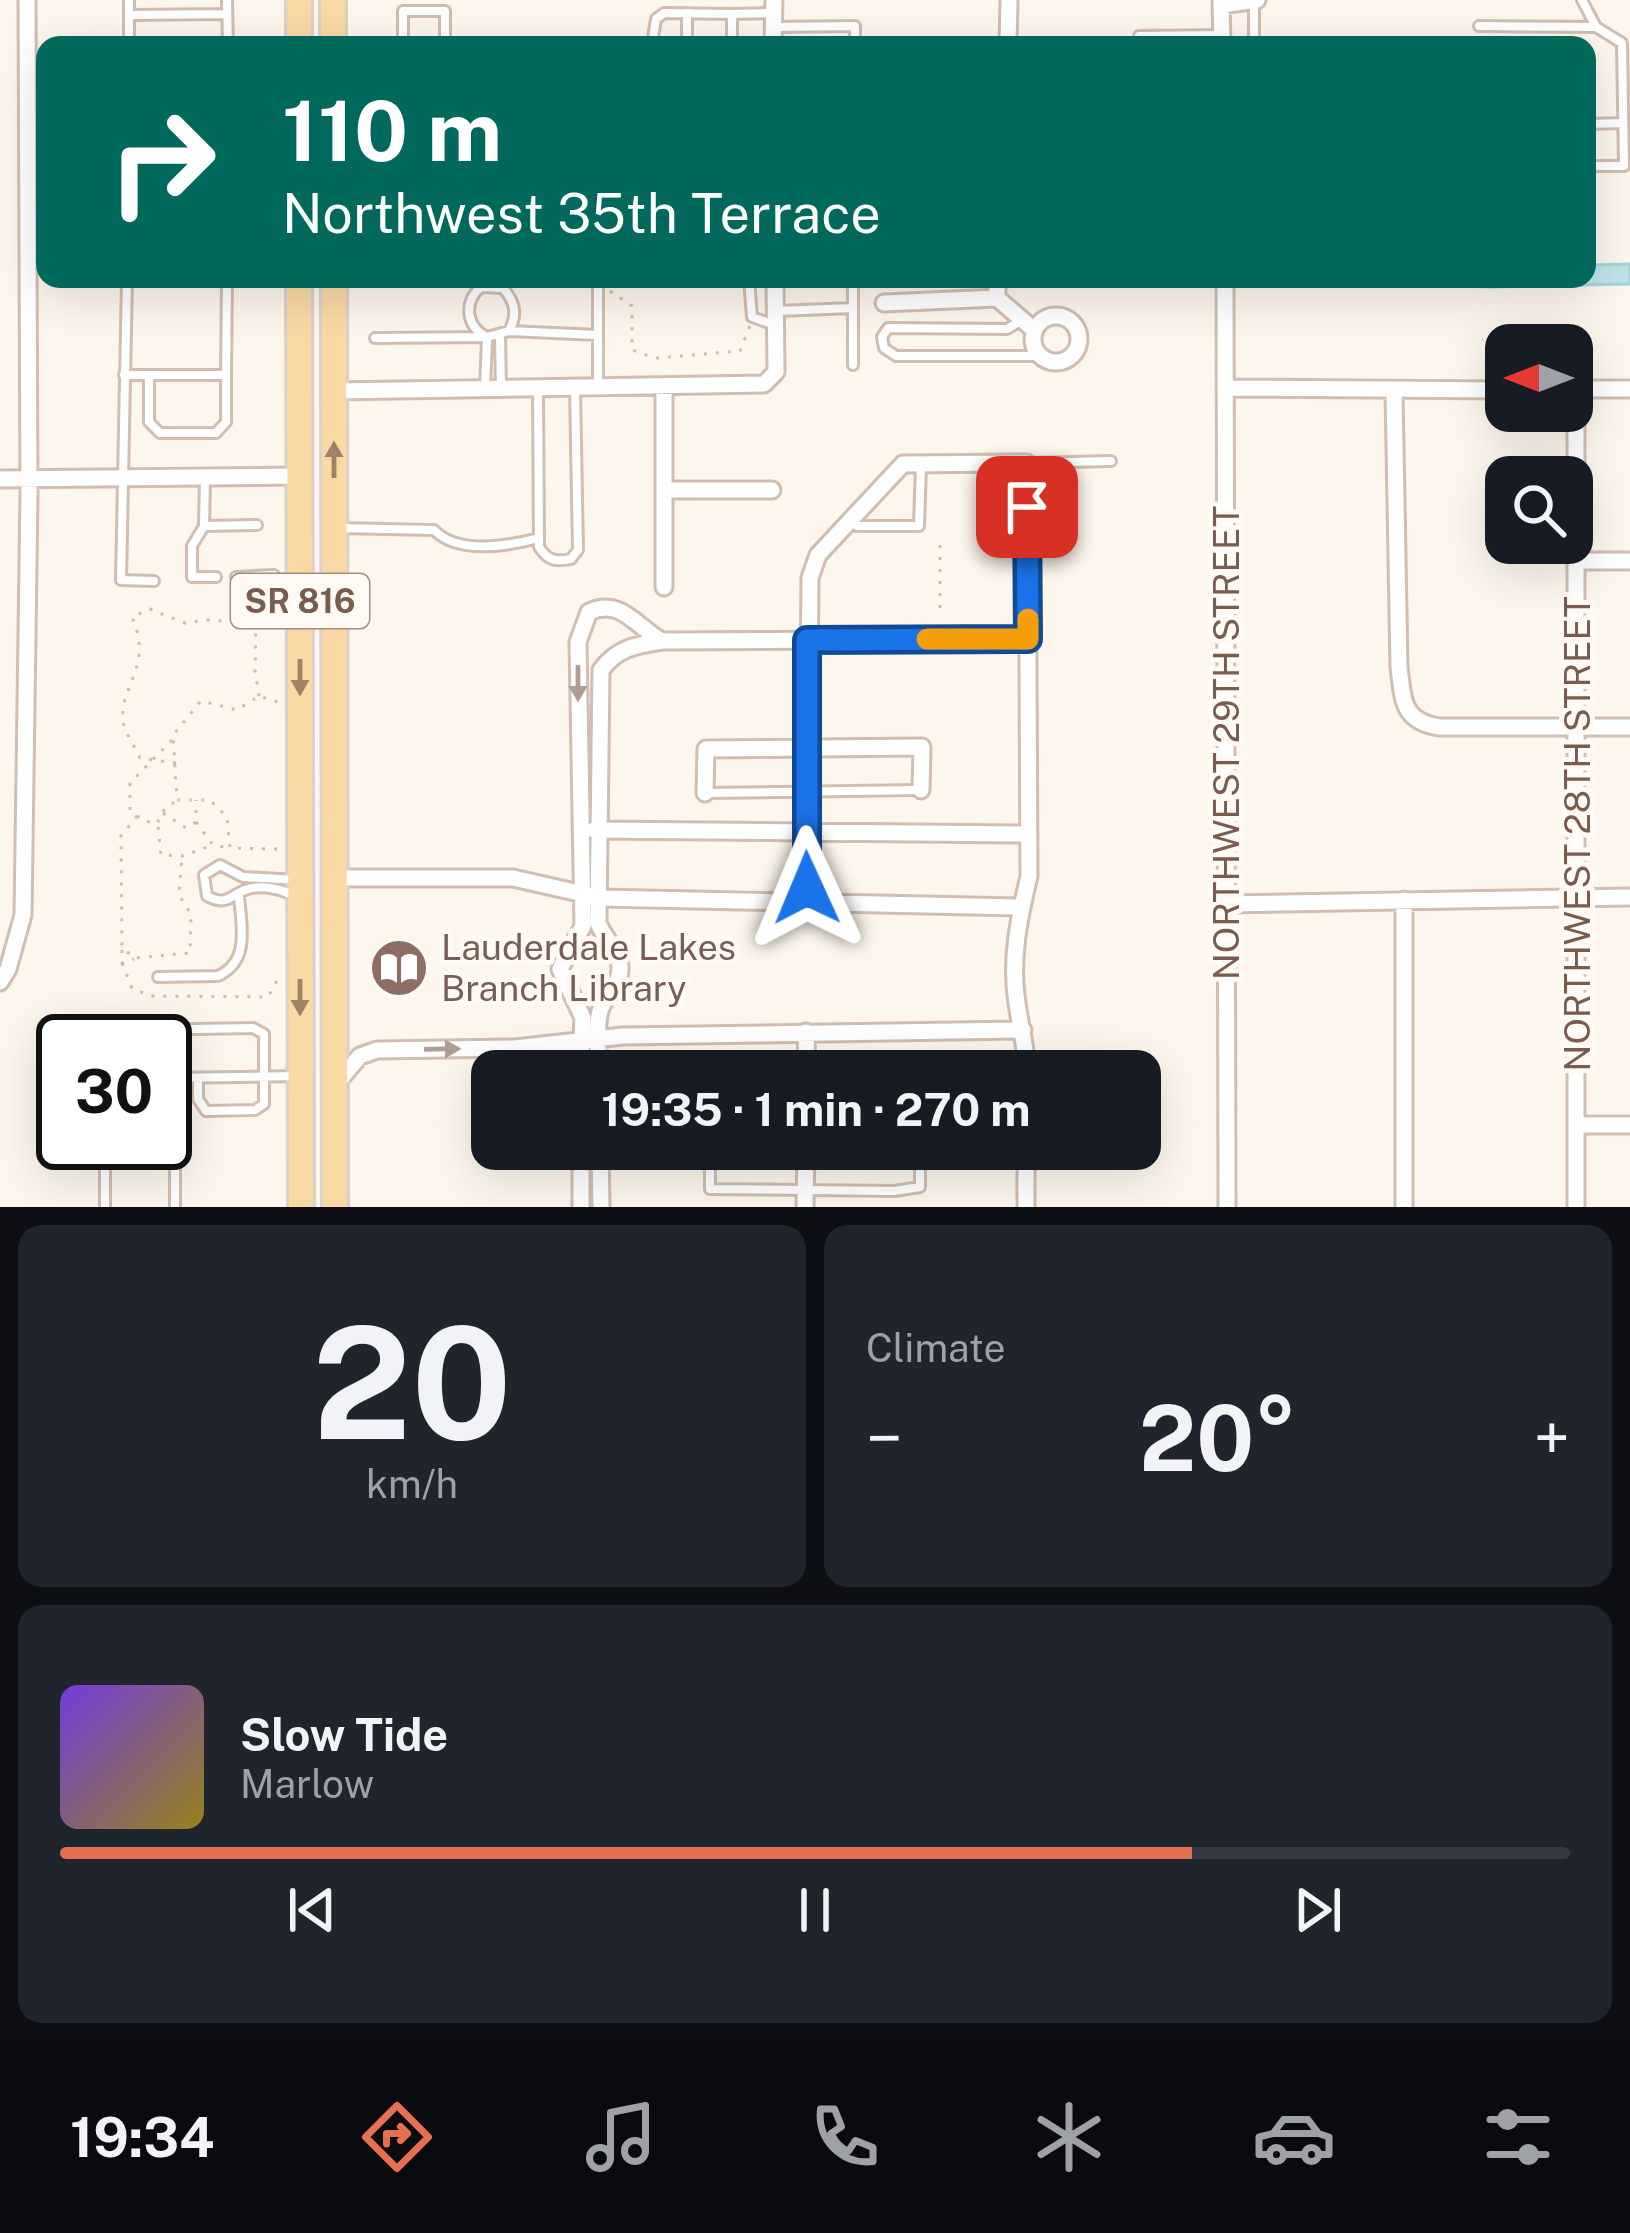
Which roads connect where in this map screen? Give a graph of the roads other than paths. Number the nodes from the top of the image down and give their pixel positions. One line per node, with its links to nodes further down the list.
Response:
1 (27, 0): 75 (street)
2 (129, 0): 14 (lane)
3 (227, 0): 12 (lane)
4 (299, 0): 19 (main road)
5 (333, 0): 20 (main road)
6 (1009, 0): 27 (street)
7 (1255, 0): 9 (street); 29 (lane)
8 (1582, 0): 16 (lane)
9 (1221, 3): 28 (street)
10 (687, 13): 13 (lane); 23 (lane); 24 (lane)
11 (774, 13): 13 (lane); 26 (lane)
12 (227, 14): 14 (lane); 18 (lane)
13 (732, 14): 25 (lane)
14 (129, 15): 17 (lane)
15 (1479, 26): 16 (lane)
16 (1596, 27): 31 (lane)
17 (129, 36)
18 (228, 36)
19 (299, 36)
20 (333, 36)
21 (403, 36): 22 (lane)
22 (446, 36)
23 (653, 36)
24 (687, 36)
25 (732, 36)
26 (856, 36)
27 (1008, 36)
28 (1222, 36)
29 (1254, 36)
30 (1596, 124): 31 (lane)
31 (1623, 124): 32 (lane)
32 (1596, 166)
33 (127, 288): 56 (lane)
34 (227, 288): 58 (lane)
35 (299, 288): 73 (main road, SR 816)
36 (334, 288): 68 (main road, SR 816)
37 (480, 288): 53 (lane)
38 (503, 288): 50 (lane)
39 (598, 288): 51 (lane)
40 (749, 288): 48 (lane)
41 (774, 288): 48 (street)
42 (853, 288): 47 (lane)
43 (997, 288): 45 (street)
44 (1225, 288): 60 (street, NORTHWEST 29TH STREET)
45 (997, 298): 46 (street); 49 (street)
46 (884, 303)
47 (853, 308): 48 (lane); 55 (lane)
48 (771, 323): 59 (street)
49 (1028, 325): 54 (street); 54 (street); 54 (lane)
50 (505, 334): 51 (lane); 53 (lane); 65 (lane)
51 (598, 335): 62 (lane)
52 (375, 338): 53 (lane)
53 (487, 338): 65 (lane)
54 (1039, 356)
55 (853, 365)
56 (124, 375): 57 (lane); 77 (lane)
57 (149, 375): 58 (lane); 58 (lane)
58 (226, 375)
59 (664, 388): 62 (street); 78 (street)
60 (1225, 388): 69 (street); 118 (street, NORTHWEST 29TH STREET)
61 (575, 389): 62 (street); 66 (street); 84 (lane)
62 (598, 389)
63 (1593, 389): 64 (street)
64 (1630, 389)
65 (493, 390): 66 (street); 68 (street)
66 (538, 390): 84 (lane)
67 (1485, 390): 69 (street)
68 (334, 391): 83 (main road, SR 816, one-way to 68)
69 (1394, 392): 98 (street)
70 (1111, 461): 71 (lane)
71 (1027, 463): 72 (street); 93 (street)
72 (921, 464): 80 (street); 80 (lane)
73 (300, 476): 74 (street); 83 (main road); 92 (main road, SR 816)
74 (205, 477): 77 (street); 82 (lane)
75 (29, 478): 76 (street); 77 (street); 122 (street)
76 (0, 479)
77 (121, 479): 90 (lane)
78 (664, 490): 79 (street); 91 (street)
79 (772, 490)
80 (849, 520): 94 (street)
81 (257, 525): 82 (lane)
82 (204, 526): 88 (lane)
83 (334, 528): 84 (lane); 109 (main road, SR 816)
84 (539, 538)
85 (1593, 561): 86 (street)
86 (1630, 561)
87 (1578, 564): 98 (street, NORTHWEST 28TH STREET)
88 (216, 577)
89 (236, 577): 92 (lane)
90 (154, 580)
91 (664, 587)
92 (300, 591): 108 (main road, SR 816, one-way to 108)
93 (1028, 639): 94 (street); 106 (street)
94 (807, 640): 95 (street); 100 (street)
95 (662, 641): 96 (street); 97 (street)
96 (578, 642): 97 (street); 105 (street, one-way to 105)
97 (601, 670): 104 (street)
98 (1576, 727): 99 (street); 115 (street, NORTHWEST 28TH STREET)
99 (1630, 727)
100 (806, 748): 101 (street); 102 (street); 103 (street)
101 (921, 790): 102 (lane)
102 (806, 791): 103 (lane); 107 (street)
103 (706, 793)
104 (601, 830): 105 (street); 107 (street); 114 (street)
105 (579, 832): 111 (street)
106 (1029, 833): 107 (street); 119 (street)
107 (806, 834): 117 (street)
108 (288, 849): 109 (main road); 110 (main road, SR 816)
109 (334, 878): 111 (street); 120 (main road, SR 816)
110 (300, 890): 112 (lane); 112 (lane); 120 (main road); 132 (main road, SR 816, one-way to 132)
111 (580, 892): 114 (street); 127 (street)
112 (239, 894): 121 (lane)
113 (1630, 897): 115 (street)
114 (601, 898): 117 (street); 126 (street)
115 (1576, 898): 116 (street); 137 (street, NORTHWEST 28TH STREET)
116 (1404, 900): 118 (street); 157 (street)
117 (807, 903): 119 (street)
118 (1226, 904): 156 (street, NORTHWEST 29TH STREET)
119 (1022, 907): 124 (street)
120 (333, 924): 136 (main road, SR 816)
121 (158, 977)
122 (0, 982)
123 (192, 1029): 133 (lane)
124 (1023, 1030): 125 (street); 131 (street)
125 (806, 1032): 126 (street); 130 (street)
126 (599, 1040): 127 (street); 129 (street)
127 (580, 1042): 128 (street); 136 (street, one-way to 127)
128 (580, 1050)
129 (599, 1050)
130 (806, 1050)
131 (1025, 1050)
132 (300, 1076): 133 (lane); 150 (main road, SR 816)
133 (264, 1077): 135 (lane); 135 (lane)
134 (192, 1078): 135 (lane)
135 (198, 1078)
136 (334, 1087): 151 (main road, SR 816)
137 (1576, 1125): 138 (street); 158 (street, NORTHWEST 28TH STREET)
138 (1630, 1125)
139 (105, 1170): 148 (lane)
140 (174, 1170): 149 (lane)
141 (581, 1170): 152 (street)
142 (601, 1170): 153 (street)
143 (710, 1170): 147 (lane)
144 (805, 1170): 147 (street)
145 (920, 1170): 147 (lane)
146 (1026, 1170): 155 (street)
147 (805, 1189): 154 (street)
148 (105, 1207)
149 (175, 1207)
150 (301, 1207)
151 (335, 1207)
152 (581, 1207)
153 (601, 1207)
154 (805, 1207)
155 (1026, 1207)
156 (1227, 1207)
157 (1404, 1207)
158 (1576, 1207)

